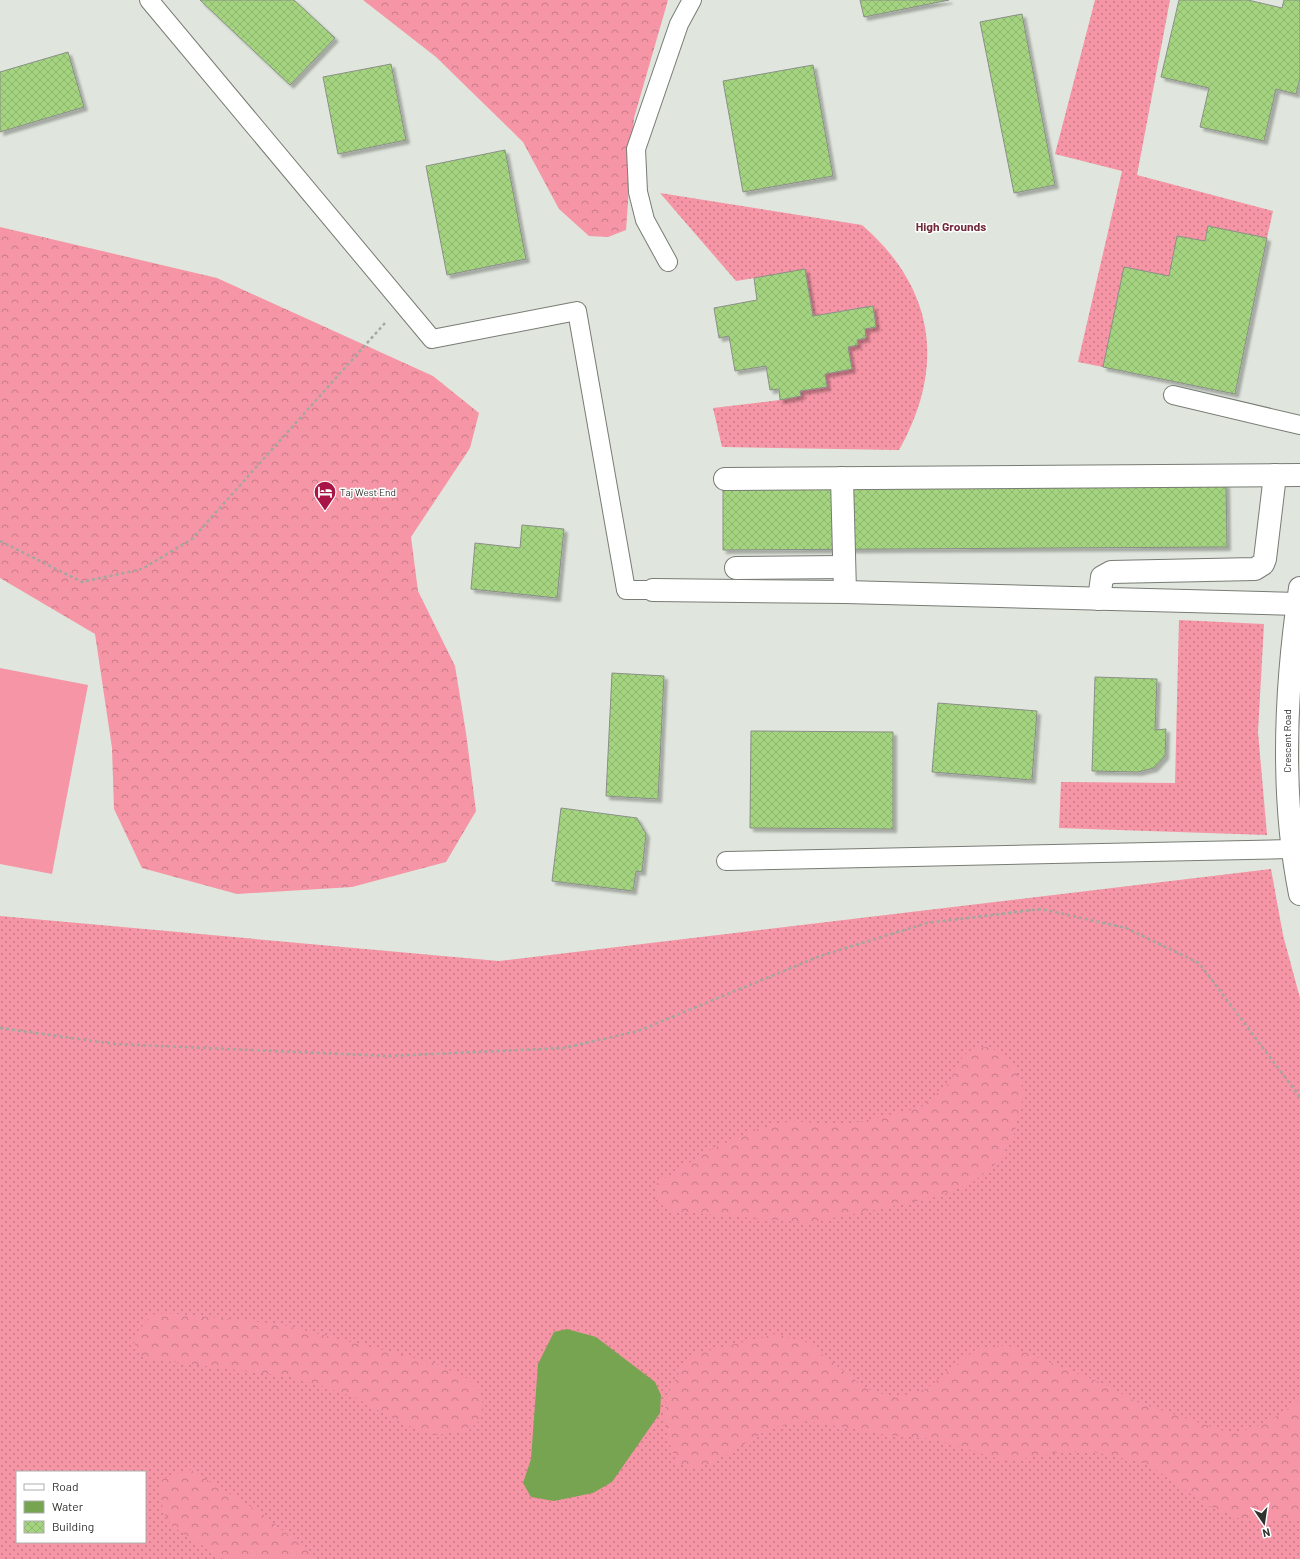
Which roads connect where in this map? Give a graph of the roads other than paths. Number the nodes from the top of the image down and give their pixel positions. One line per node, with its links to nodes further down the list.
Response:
1 (149, 0): 12 (lane)
2 (692, 0): 3 (lane)
3 (668, 262)
4 (1173, 396): 5 (lane)
5 (1300, 425)
6 (1275, 475): 7 (street); 8 (street); 15 (street)
7 (1300, 475)
8 (842, 478): 9 (street); 10 (street)
9 (725, 479)
10 (844, 567): 11 (street); 13 (street)
11 (736, 568)
12 (653, 590): 13 (street)
13 (844, 592): 15 (street)
14 (1299, 596): 15 (street); 16 (street, Crescent Road)
15 (1099, 599)
16 (1291, 849): 17 (lane); 18 (street, Crescent Road)
17 (726, 860)
18 (1300, 890)

